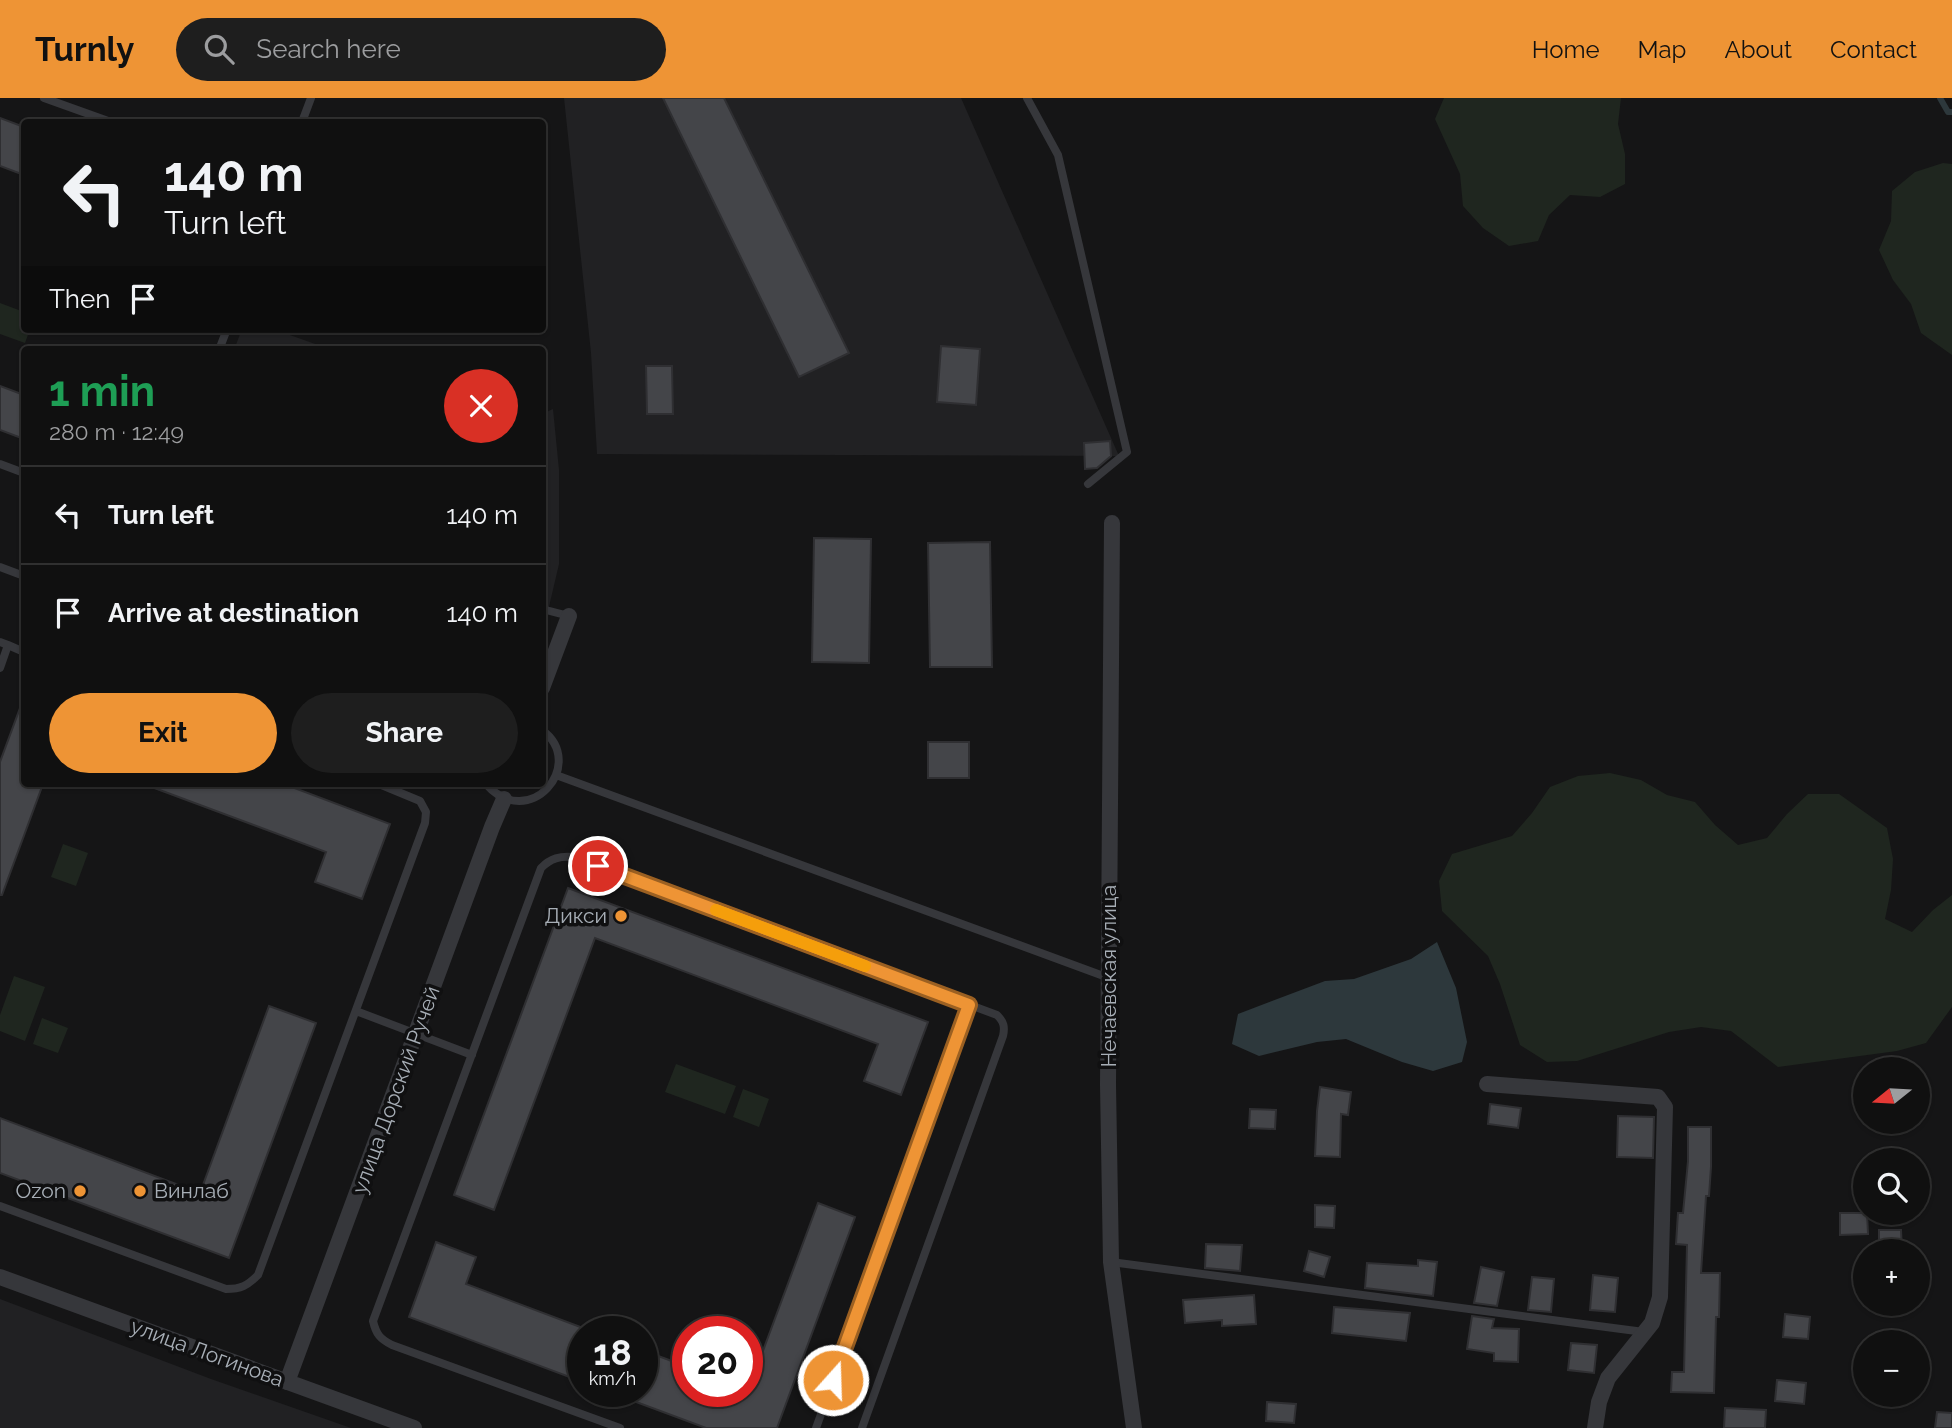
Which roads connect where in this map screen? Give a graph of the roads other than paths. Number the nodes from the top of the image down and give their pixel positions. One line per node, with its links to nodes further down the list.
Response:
1 (44, 98): 4 (lane)
2 (310, 98): 5 (lane)
3 (1027, 98): 8 (lane)
4 (103, 119)
5 (303, 119)
6 (0, 464): 7 (lane)
7 (21, 472)
8 (1088, 484)
9 (1112, 523): 23 (street, Нечаевская улица)
10 (0, 567): 11 (lane)
11 (21, 575)
12 (546, 610): 13 (lane)
13 (569, 616): 17 (street)
14 (4, 644): 15 (lane); 16 (lane)
15 (21, 651)
16 (0, 667)
17 (546, 677)
18 (546, 734): 19 (lane)
19 (556, 775): 22 (lane); 23 (lane)
20 (386, 787): 25 (lane)
21 (489, 787): 22 (lane)
22 (504, 799): 26 (street, улица Дорский Ручей)
23 (1109, 978): 30 (street, Нечаевская улица)
24 (969, 1005): 27 (lane); 36 (lane); 37 (lane)
25 (356, 1011): 26 (lane); 29 (lane)
26 (416, 1034): 27 (lane); 33 (street, улица Дорский Ручей)
27 (472, 1055): 35 (lane)
28 (1487, 1084): 32 (street)
29 (0, 1206)
30 (1111, 1262): 32 (lane); 38 (street, Нечаевская улица)
31 (0, 1277): 33 (street, улица Логинова)
32 (1644, 1332): 39 (street)
33 (287, 1382): 34 (street, улица Логинова)
34 (414, 1428)
35 (620, 1428)
36 (816, 1428)
37 (862, 1428)
38 (1134, 1428)
39 (1595, 1428)

